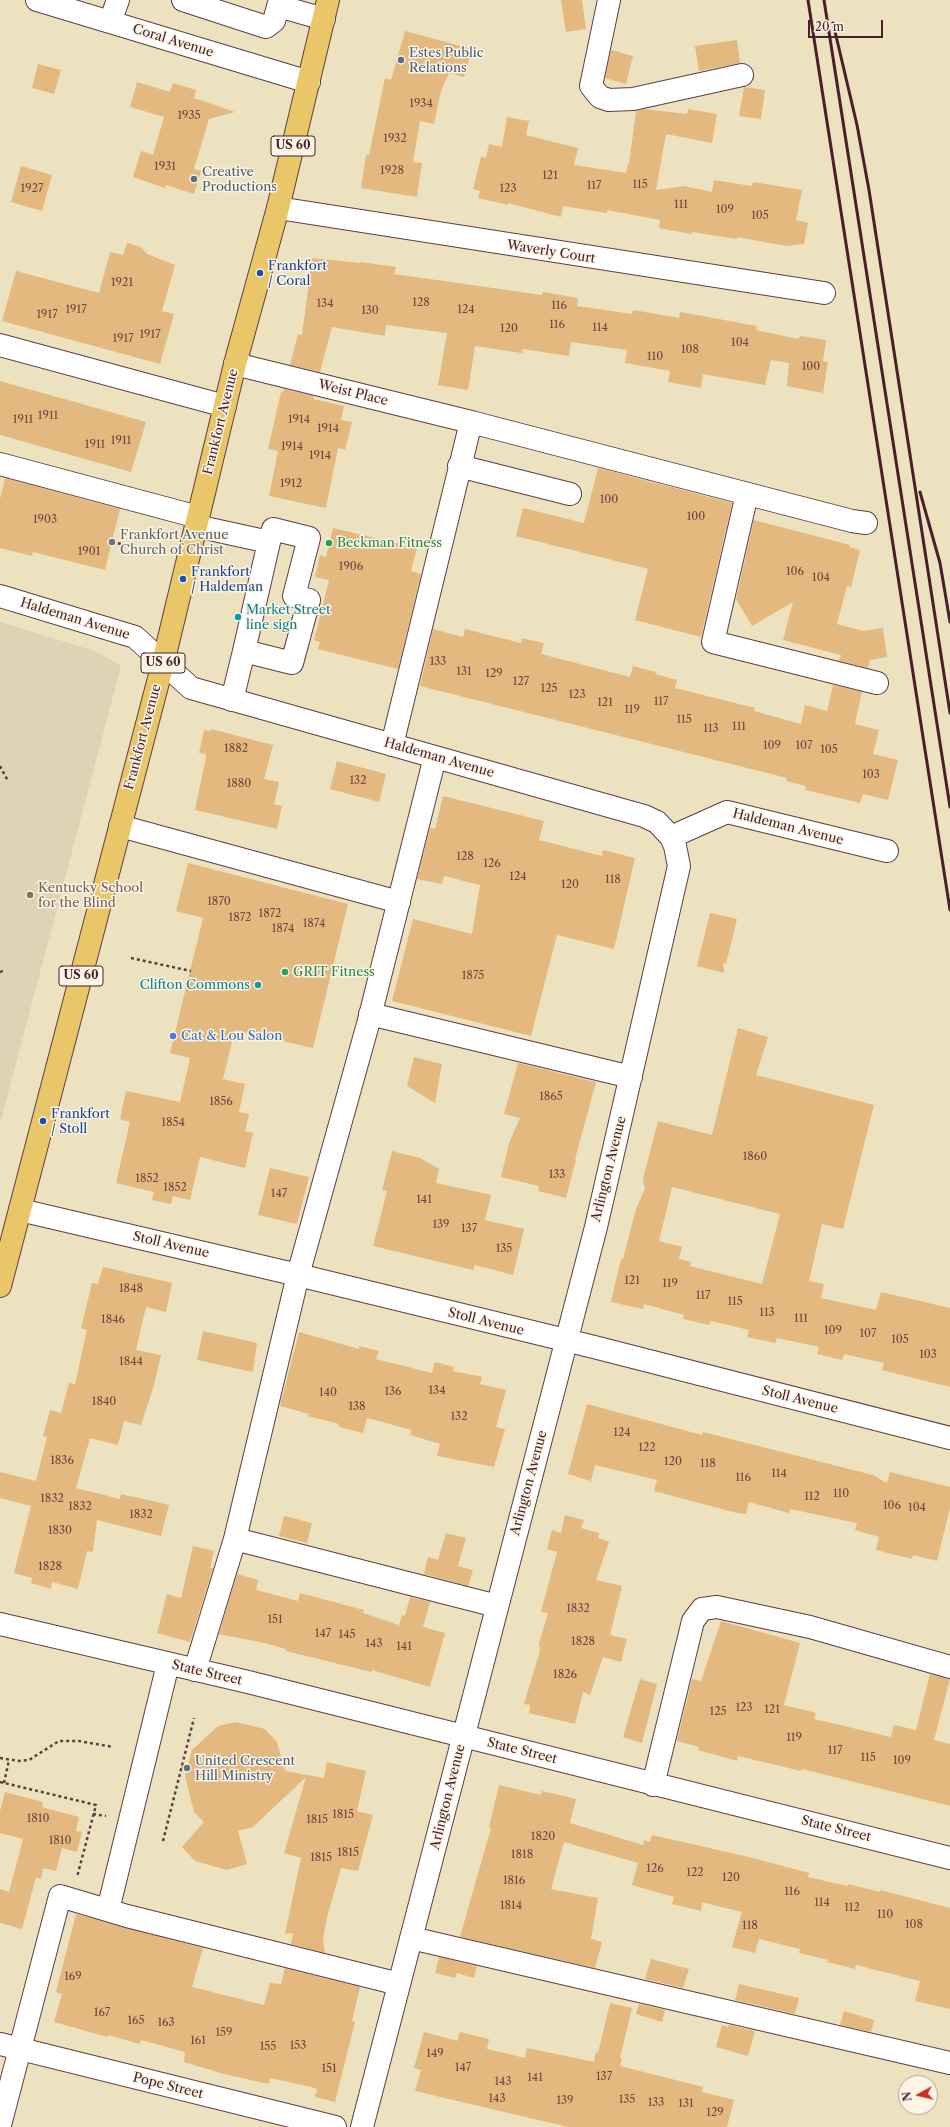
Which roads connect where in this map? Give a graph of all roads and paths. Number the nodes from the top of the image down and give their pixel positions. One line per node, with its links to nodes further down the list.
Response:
1 (37, 0): 7 (street, Coral Avenue)
2 (118, 0): 7 (street)
3 (183, 0): 5 (street)
4 (609, 0): 8 (street)
5 (279, 3): 6 (street)
6 (326, 10): 9 (main road, Frankfort Avenue / US 60)
7 (110, 22): 9 (street, Coral Avenue)
8 (742, 76)
9 (309, 82): 10 (main road, Frankfort Avenue / US 60)
10 (278, 208): 11 (street, Waverly Court); 13 (main road, Frankfort Avenue / US 60)
11 (824, 293)
12 (0, 345): 14 (street)
13 (235, 364): 14 (main road, Frankfort Avenue / US 60); 15 (street, Weist Place)
14 (225, 406): 20 (main road, Frankfort Avenue / US 60)
15 (471, 422): 17 (street); 19 (street, Weist Place)
16 (0, 464): 20 (street)
17 (459, 466): 18 (street); 30 (street)
18 (570, 494)
19 (747, 494): 21 (street, Weist Place); 28 (street)
20 (197, 522): 23 (street); 27 (main road, Frankfort Avenue / US 60)
21 (866, 523)
22 (112, 542): 24 (path)
23 (269, 542): 26 (street); 26 (street)
24 (157, 552)
25 (0, 596): 27 (street, Haldeman Avenue)
26 (244, 651): 29 (street)
27 (163, 663): 29 (street, Haldeman Avenue); 34 (main road, Frankfort Avenue / US 60)
28 (878, 683)
29 (232, 700): 30 (street, Haldeman Avenue)
30 (392, 745): 31 (street, Haldeman Avenue)
31 (435, 757): 35 (street, Haldeman Avenue); 37 (street)
32 (0, 766): 33 (path)
33 (8, 781)
34 (120, 826): 37 (street); 44 (main road, Frankfort Avenue / US 60)
35 (671, 837): 36 (street, Haldeman Avenue); 43 (street, Arlington Avenue)
36 (887, 851)
37 (399, 902): 42 (street)
38 (131, 958): 40 (path)
39 (4, 970): 41 (path)
40 (191, 971)
41 (0, 972)
42 (370, 1014): 43 (street); 45 (street)
43 (631, 1077): 47 (street, Arlington Avenue)
44 (20, 1210): 45 (street, Stoll Avenue); 46 (main road, Frankfort Avenue / US 60)
45 (298, 1275): 47 (street, Stoll Avenue); 49 (street)
46 (0, 1286)
47 (565, 1341): 48 (street, Stoll Avenue); 50 (street, Arlington Avenue)
48 (950, 1438)
49 (235, 1539): 50 (street); 54 (street)
50 (497, 1606): 56 (street, Arlington Avenue)
51 (0, 1624): 52 (street, State Street)
52 (168, 1664): 54 (street, State Street); 70 (street)
53 (950, 1667): 64 (street)
54 (195, 1670): 56 (street, State Street)
55 (194, 1718): 60 (path)
56 (463, 1737): 64 (street, State Street); 71 (street, Arlington Avenue)
57 (113, 1746): 59 (path)
58 (0, 1758): 59 (path)
59 (9, 1760): 63 (path)
60 (182, 1767): 61 (path); 67 (path)
61 (187, 1768)
62 (0, 1782): 63 (path)
63 (4, 1783): 65 (path)
64 (653, 1784): 68 (street, State Street)
65 (93, 1814): 66 (path); 69 (path)
66 (111, 1817)
67 (163, 1841)
68 (950, 1858)
69 (71, 1900): 70 (street); 73 (street)
70 (108, 1910): 72 (street)
71 (411, 1938): 72 (street, Arlington Avenue); 74 (street)
72 (399, 1984): 77 (street, Arlington Avenue)
73 (10, 2046): 75 (street); 76 (street, Pope Street)
74 (950, 2063)
75 (0, 2125)
76 (335, 2127)
77 (362, 2127)

